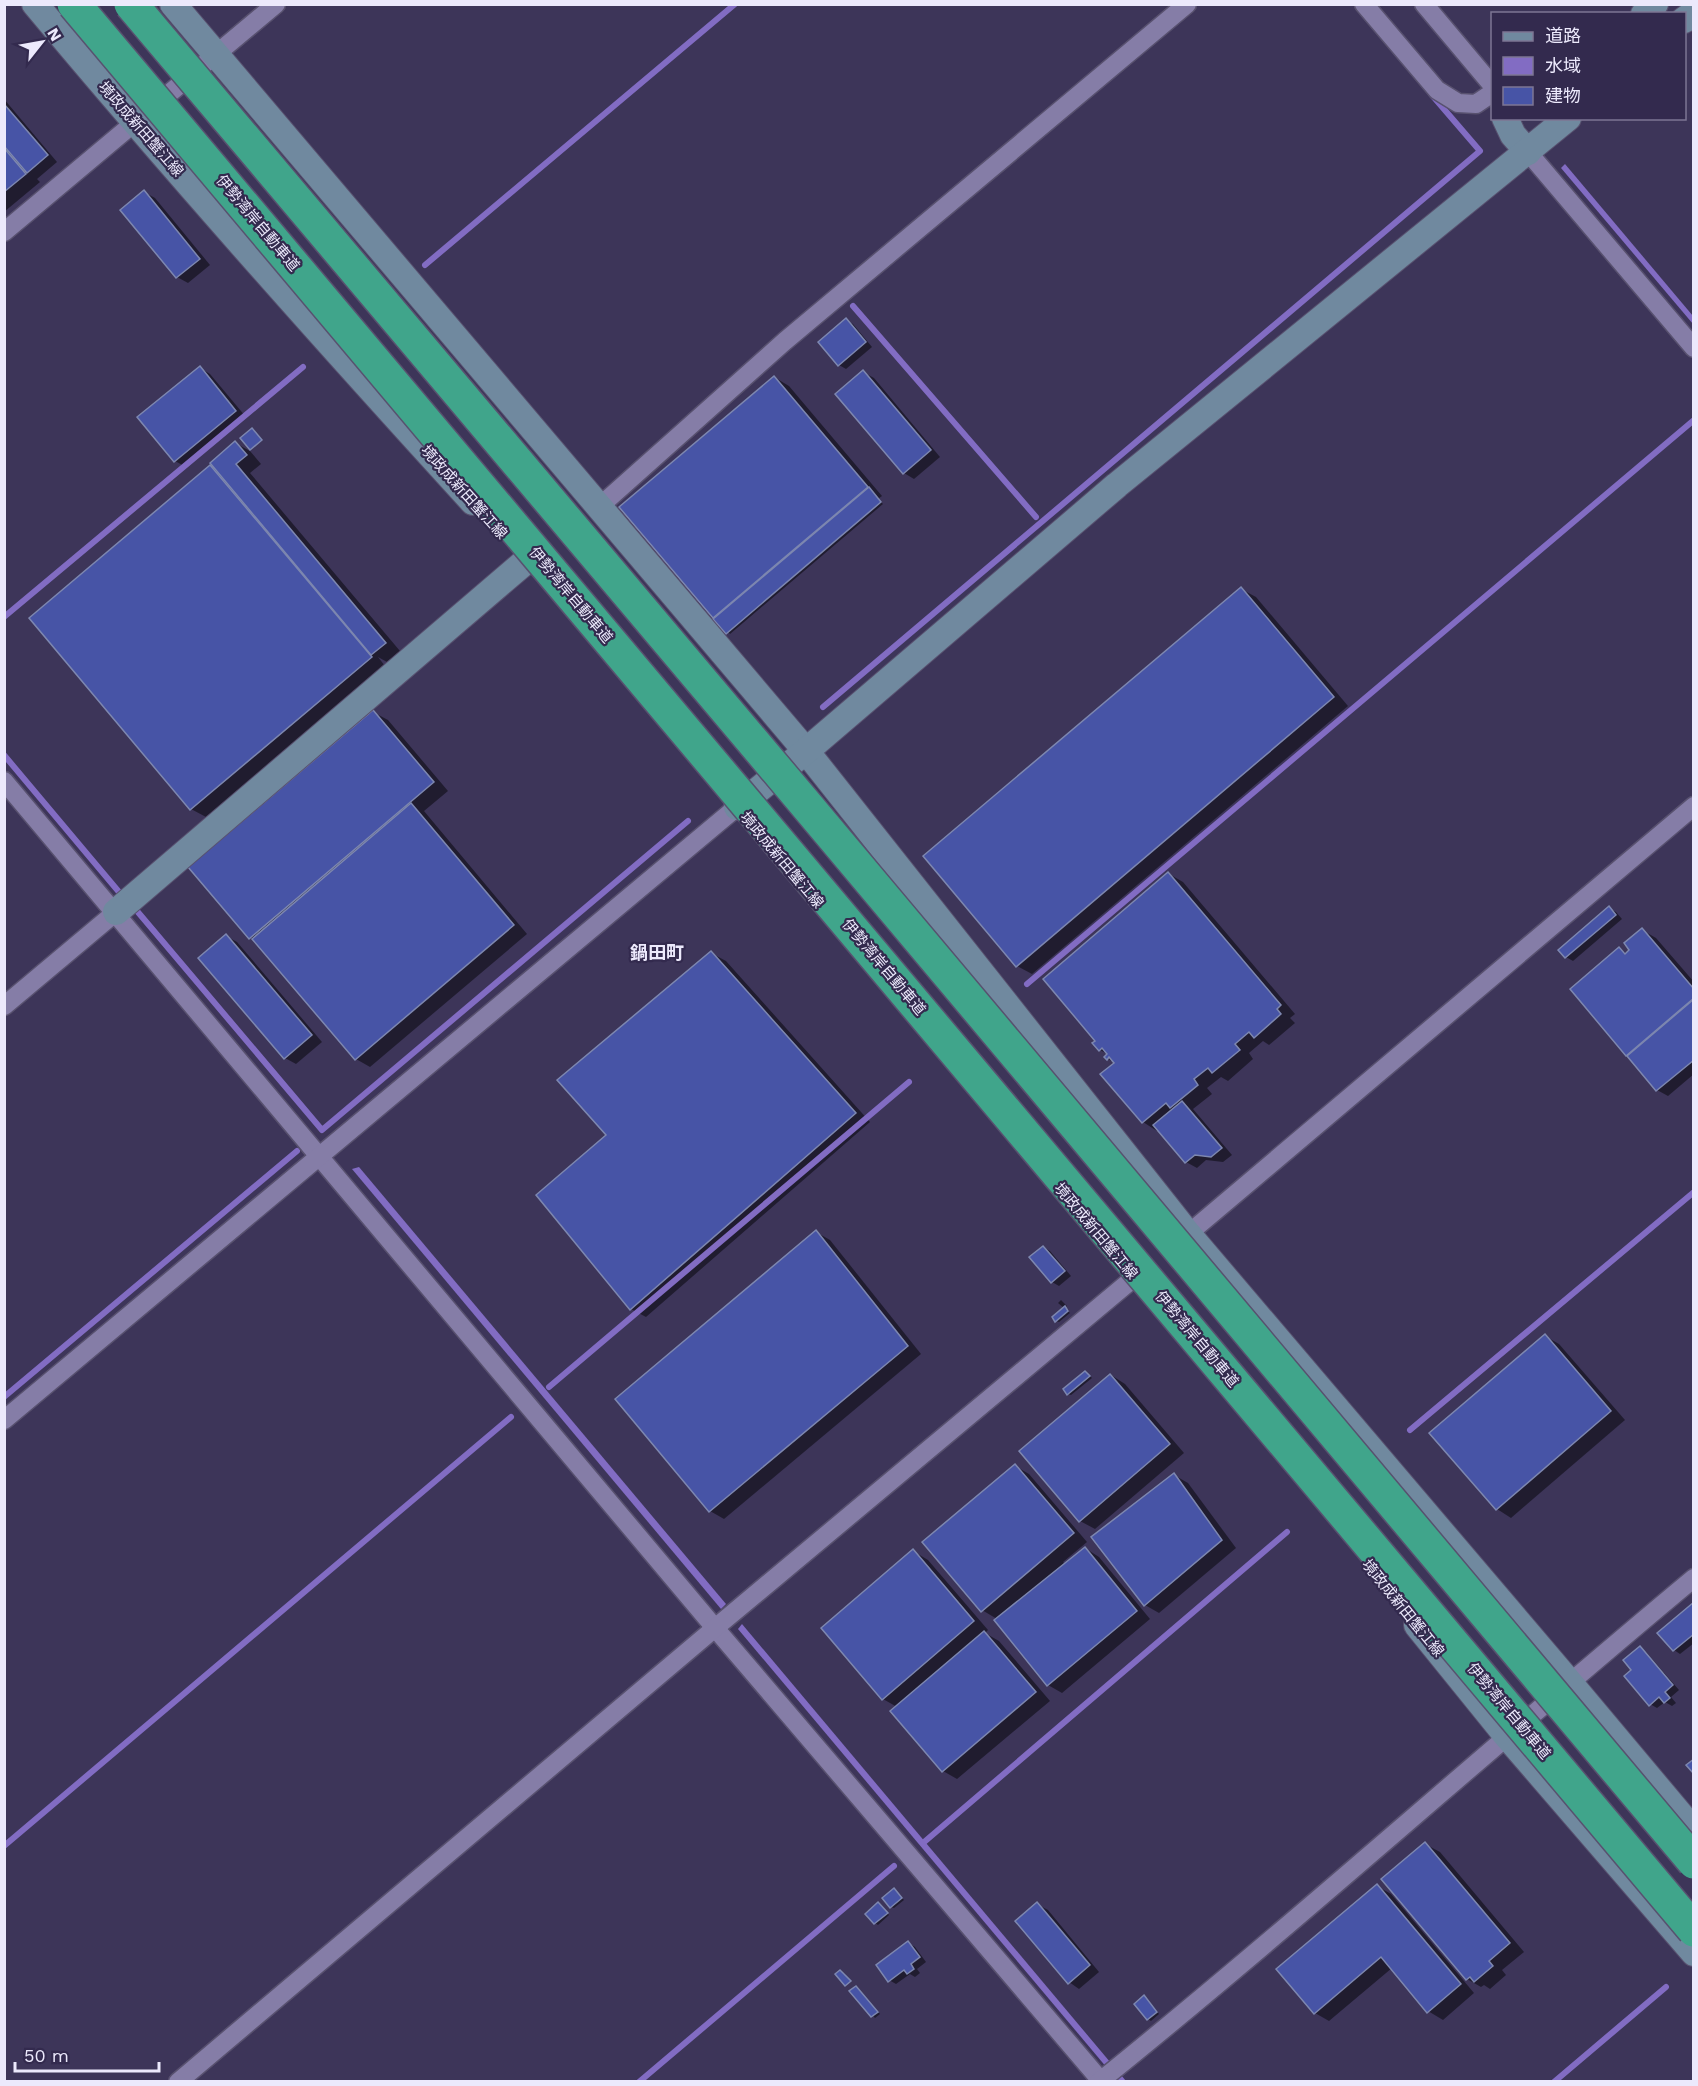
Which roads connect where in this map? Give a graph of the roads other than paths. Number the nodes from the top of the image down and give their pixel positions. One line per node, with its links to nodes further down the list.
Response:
1 (35, 4): 14 (main road, 境政成新田蟹江線)
2 (74, 4): 36 (highway, 伊勢湾岸自動車道, bridge)
3 (131, 4): 35 (highway, bridge)
4 (173, 4): 9 (main road)
5 (276, 4): 9 (street)
6 (1187, 4): 18 (street)
7 (1364, 4): 11 (street)
8 (1424, 4): 10 (street)
9 (216, 56): 14 (street); 18 (main road)
10 (1491, 84)
11 (1491, 94)
12 (1507, 120): 15 (main road)
13 (1566, 120): 15 (main road)
14 (134, 122): 16 (street); 19 (main road, 境政成新田蟹江線)
15 (1528, 152): 17 (street); 20 (main road)
16 (4, 232)
17 (1694, 348)
18 (599, 507): 20 (main road)
19 (526, 561): 23 (main road, 境政成新田蟹江線); 24 (main road)
20 (806, 751): 23 (main road); 27 (main road)
21 (4, 781): 24 (street)
22 (1694, 806): 27 (street)
23 (737, 807): 26 (street); 28 (main road, 境政成新田蟹江線)
24 (116, 912): 25 (street); 26 (street)
25 (4, 1006)
26 (319, 1155): 29 (street); 31 (street)
27 (1188, 1234): 32 (main road)
28 (1135, 1277): 31 (street); 33 (main road, 境政成新田蟹江線)
29 (4, 1420)
30 (1694, 1578): 32 (street)
31 (715, 1628): 38 (street); 39 (street)
32 (1569, 1682): 33 (street); 34 (main road)
33 (1506, 1736): 37 (main road, 境政成新田蟹江線); 38 (street)
34 (1694, 1831)
35 (1694, 1862)
36 (1694, 1930)
37 (1694, 1953)
38 (1102, 2079)
39 (177, 2082)

